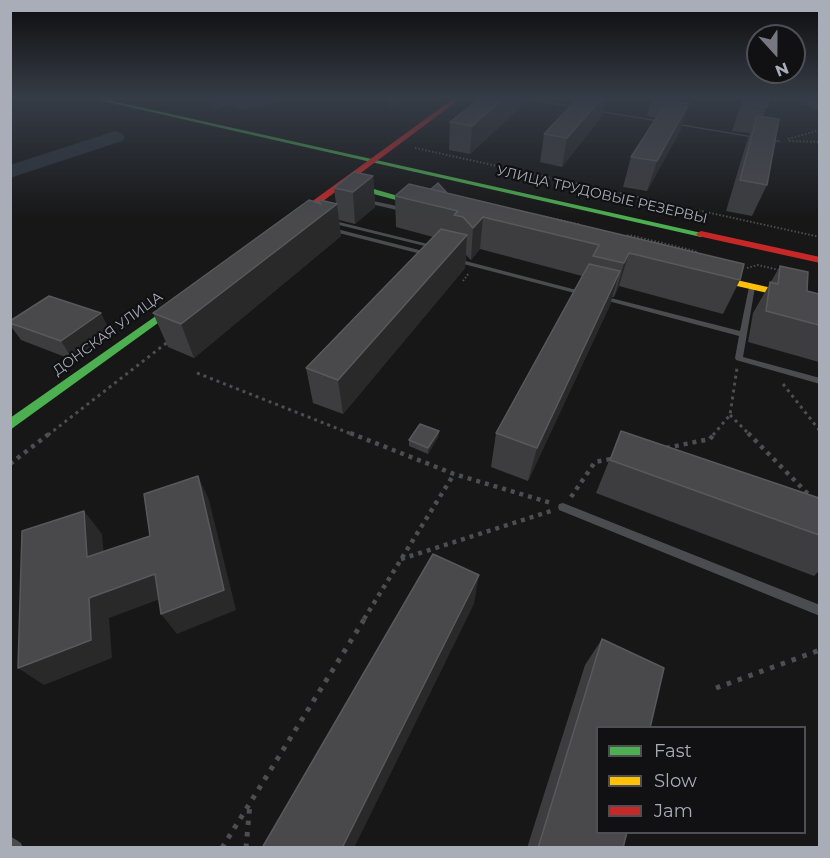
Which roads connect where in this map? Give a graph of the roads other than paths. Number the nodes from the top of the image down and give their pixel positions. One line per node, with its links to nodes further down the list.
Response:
1 (274, 139): 5 (street, УЛИЦА ТРУДОВЫЕ РЕЗЕРВЫ)
2 (401, 139): 5 (street)
3 (767, 139): 4 (lane)
4 (779, 141)
5 (371, 161): 6 (street); 17 (street, УЛИЦА ТРУДОВЫЕ РЕЗЕРВЫ)
6 (343, 183): 7 (street); 12 (street)
7 (359, 194): 9 (street); 10 (lane)
8 (333, 210): 13 (lane)
9 (446, 211)
10 (415, 212)
11 (325, 228): 15 (lane)
12 (273, 234)
13 (446, 250)
14 (457, 252): 18 (lane)
15 (433, 255)
16 (444, 258): 18 (lane)
17 (819, 260)
18 (466, 263): 23 (lane)
19 (694, 273): 20 (street)
20 (752, 287): 22 (street); 23 (lane)
21 (198, 289): 25 (street, ДОНСКАЯ УЛИЦА)
22 (819, 302)
23 (742, 333): 24 (lane)
24 (819, 381)
25 (10, 425)
26 (563, 507): 27 (lane)
27 (819, 611)
28 (10, 843): 29 (lane)
29 (16, 848)

